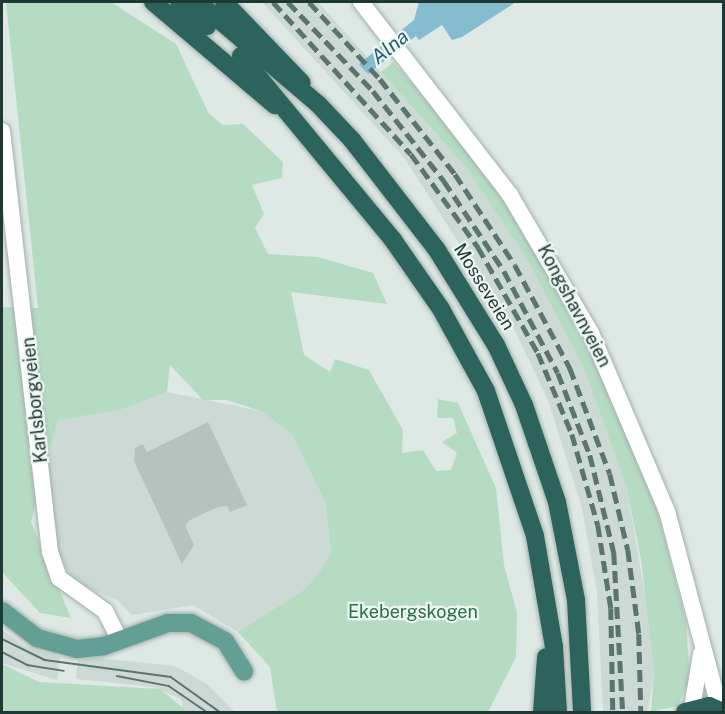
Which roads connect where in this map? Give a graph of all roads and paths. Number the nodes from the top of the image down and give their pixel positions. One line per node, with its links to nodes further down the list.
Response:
1 (153, 2): 7 (highway)
2 (179, 2): 7 (highway)
3 (198, 2): 6 (highway, Mosseveien)
4 (224, 2): 6 (highway)
5 (361, 2): 12 (street, Kongshavnveien)
6 (318, 104): 14 (highway, Mosseveien)
7 (298, 123): 9 (highway)
8 (2, 131): 11 (street, Karlsborgveien)
9 (548, 605): 17 (highway); 18 (highway)
10 (2, 611): 11 (main road)
11 (120, 640): 13 (main road)
12 (701, 654): 15 (street, Kongshavnveien); 16 (street, Kongshavnveien)
13 (244, 672)
14 (580, 678): 19 (highway); 20 (highway)
15 (688, 710): 16 (highway)
16 (721, 711)
17 (542, 712)
18 (558, 712)
19 (574, 712)
20 (582, 712)

